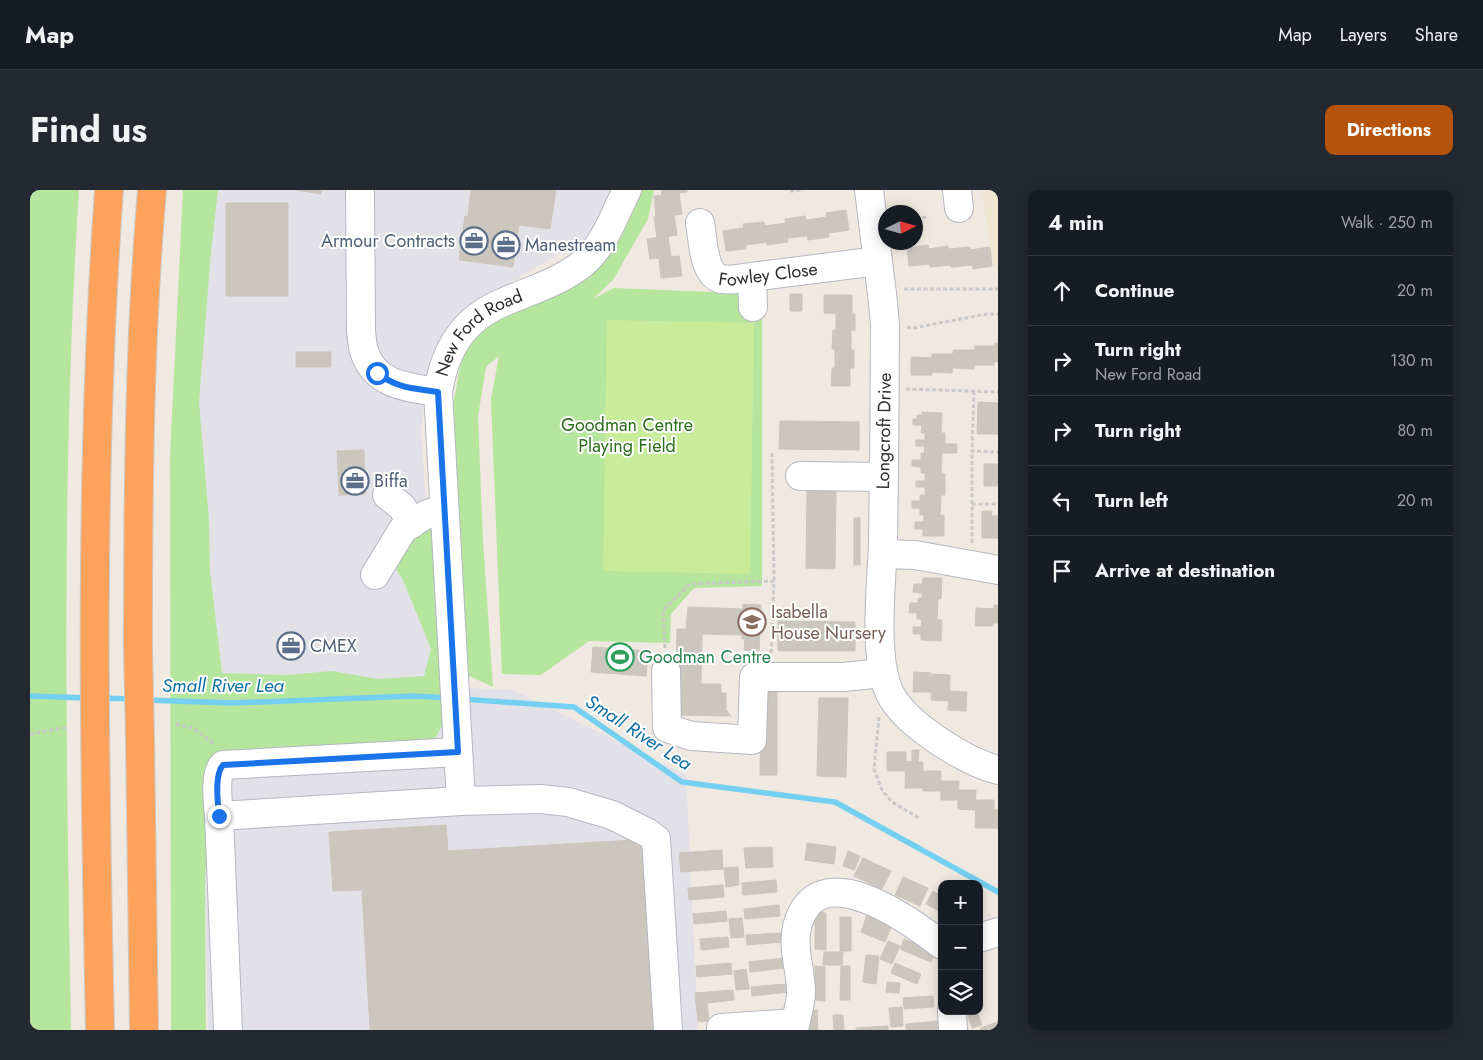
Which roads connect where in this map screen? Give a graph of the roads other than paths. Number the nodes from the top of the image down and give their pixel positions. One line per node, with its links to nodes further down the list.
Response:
1 (109, 190): 31 (highway)
2 (152, 190): 32 (highway, bridge)
3 (360, 190): 10 (street)
4 (627, 190): 10 (street, New Ford Road)
5 (869, 190): 7 (street, Longcroft Drive)
6 (700, 223): 8 (street, Fowley Close)
7 (878, 261): 8 (street, Fowley Close); 12 (street, Longcroft Drive)
8 (752, 277): 9 (street)
9 (752, 308)
10 (438, 392): 14 (street, New Ford Road)
11 (800, 476): 12 (street)
12 (884, 477): 16 (street, Longcroft Drive)
13 (387, 495): 15 (street)
14 (444, 509): 15 (street); 21 (street, New Ford Road)
15 (412, 524): 18 (street)
16 (883, 554): 17 (street); 20 (street, Longcroft Drive)
17 (998, 570)
18 (375, 575)
19 (666, 671): 20 (street)
20 (883, 673): 22 (street, Longcroft Drive)
21 (457, 739): 23 (street, New Ford Road); 24 (street)
22 (998, 770)
23 (461, 801): 24 (street); 34 (street)
24 (219, 816): 33 (street)
25 (998, 932): 26 (street)
26 (983, 937)
27 (938, 942): 29 (street)
28 (952, 1015): 35 (street)
29 (794, 1027): 30 (street)
30 (721, 1028)
31 (100, 1030)
32 (144, 1030)
33 (228, 1030)
34 (668, 1030)
35 (953, 1030)

